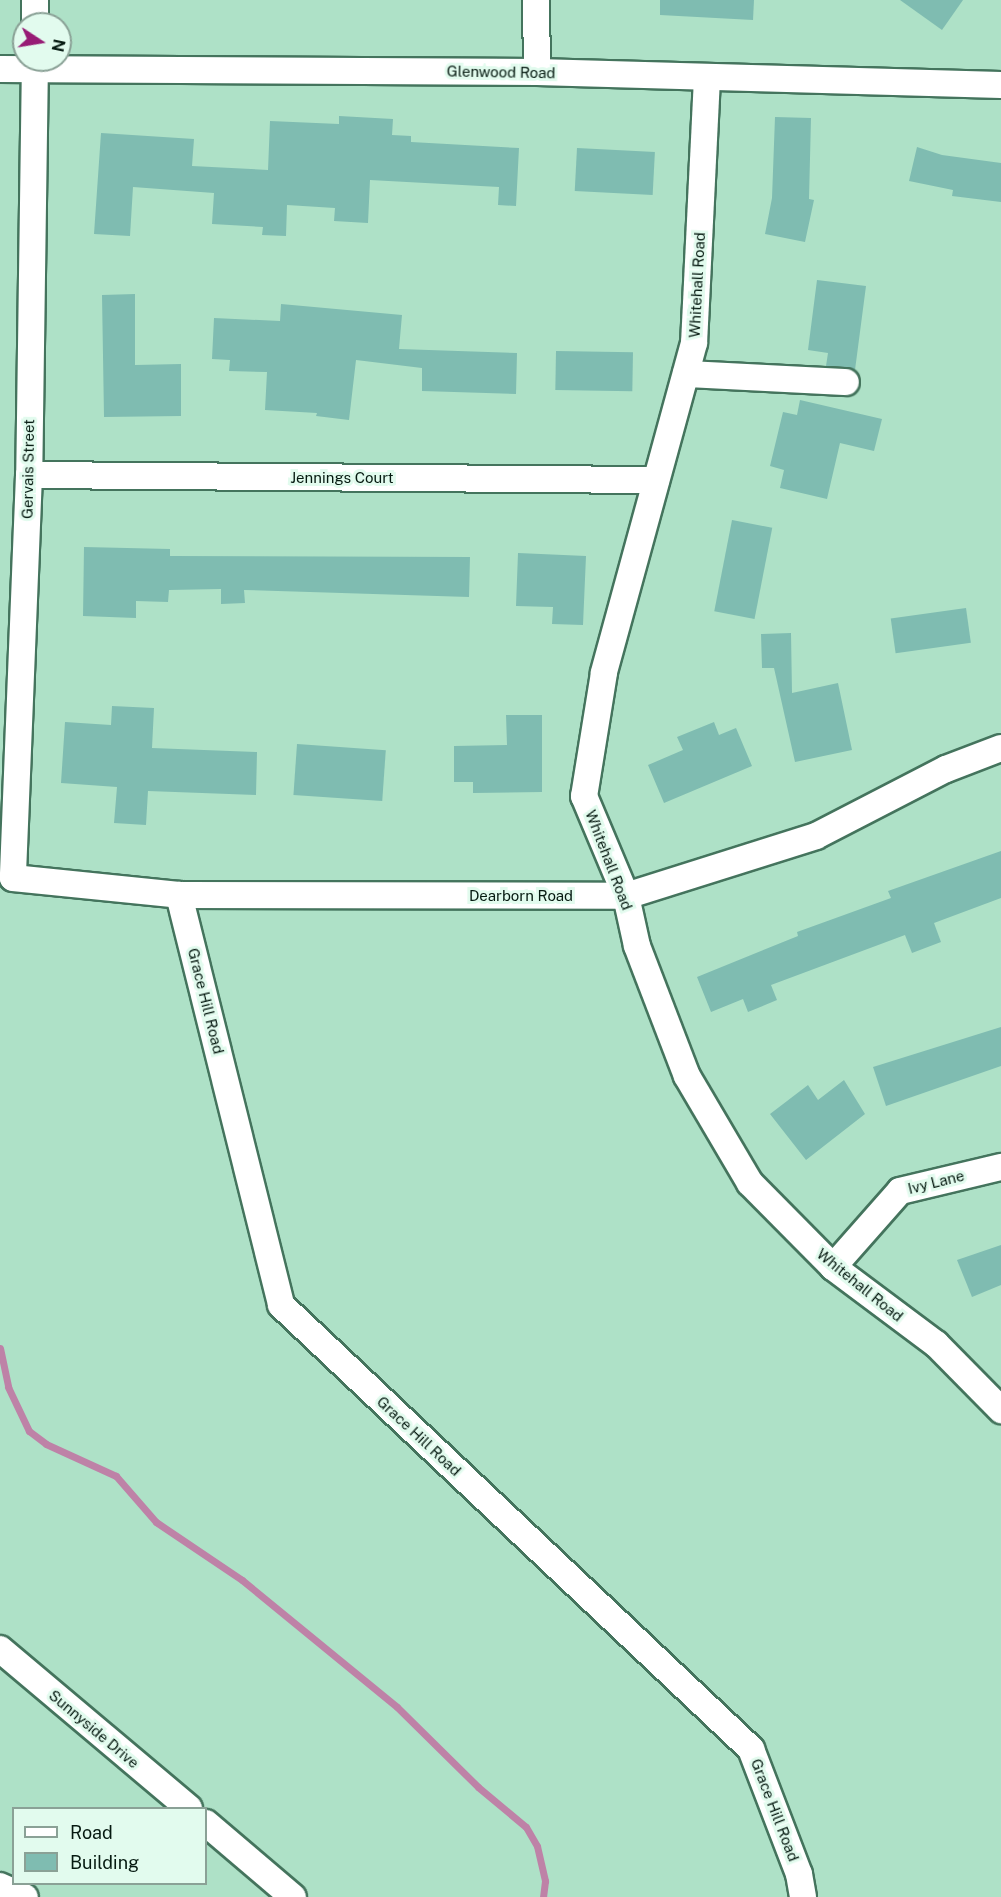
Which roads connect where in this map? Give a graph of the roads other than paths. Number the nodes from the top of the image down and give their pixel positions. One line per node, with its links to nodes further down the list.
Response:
1 (536, 0): 4 (street)
2 (72, 66): 4 (street, Glenwood Road)
3 (35, 72): 9 (street, Gervais Street)
4 (537, 72): 5 (street, Glenwood Road)
5 (707, 78): 6 (street, Glenwood Road); 7 (street, Whitehall Road)
6 (1001, 86)
7 (686, 374): 8 (street); 10 (street, Whitehall Road)
8 (846, 382)
9 (29, 475): 10 (street, Jennings Court); 12 (street, Gervais Street)
10 (656, 480): 14 (street, Whitehall Road)
11 (1001, 748): 14 (street, Dearborn Road)
12 (13, 878): 13 (street, Dearborn Road)
13 (179, 895): 14 (street, Dearborn Road); 24 (street, Grace Hill Road)
14 (626, 896): 16 (street, Whitehall Road)
15 (1001, 1167): 16 (street, Ivy Lane)
16 (833, 1266): 17 (street, Whitehall Road)
17 (1001, 1410)
18 (0, 1649): 19 (street, Sunnyside Drive)
19 (187, 1807)
20 (207, 1824): 23 (street)
21 (0, 1886): 22 (street)
22 (25, 1897)
23 (293, 1897)
24 (803, 1897)

